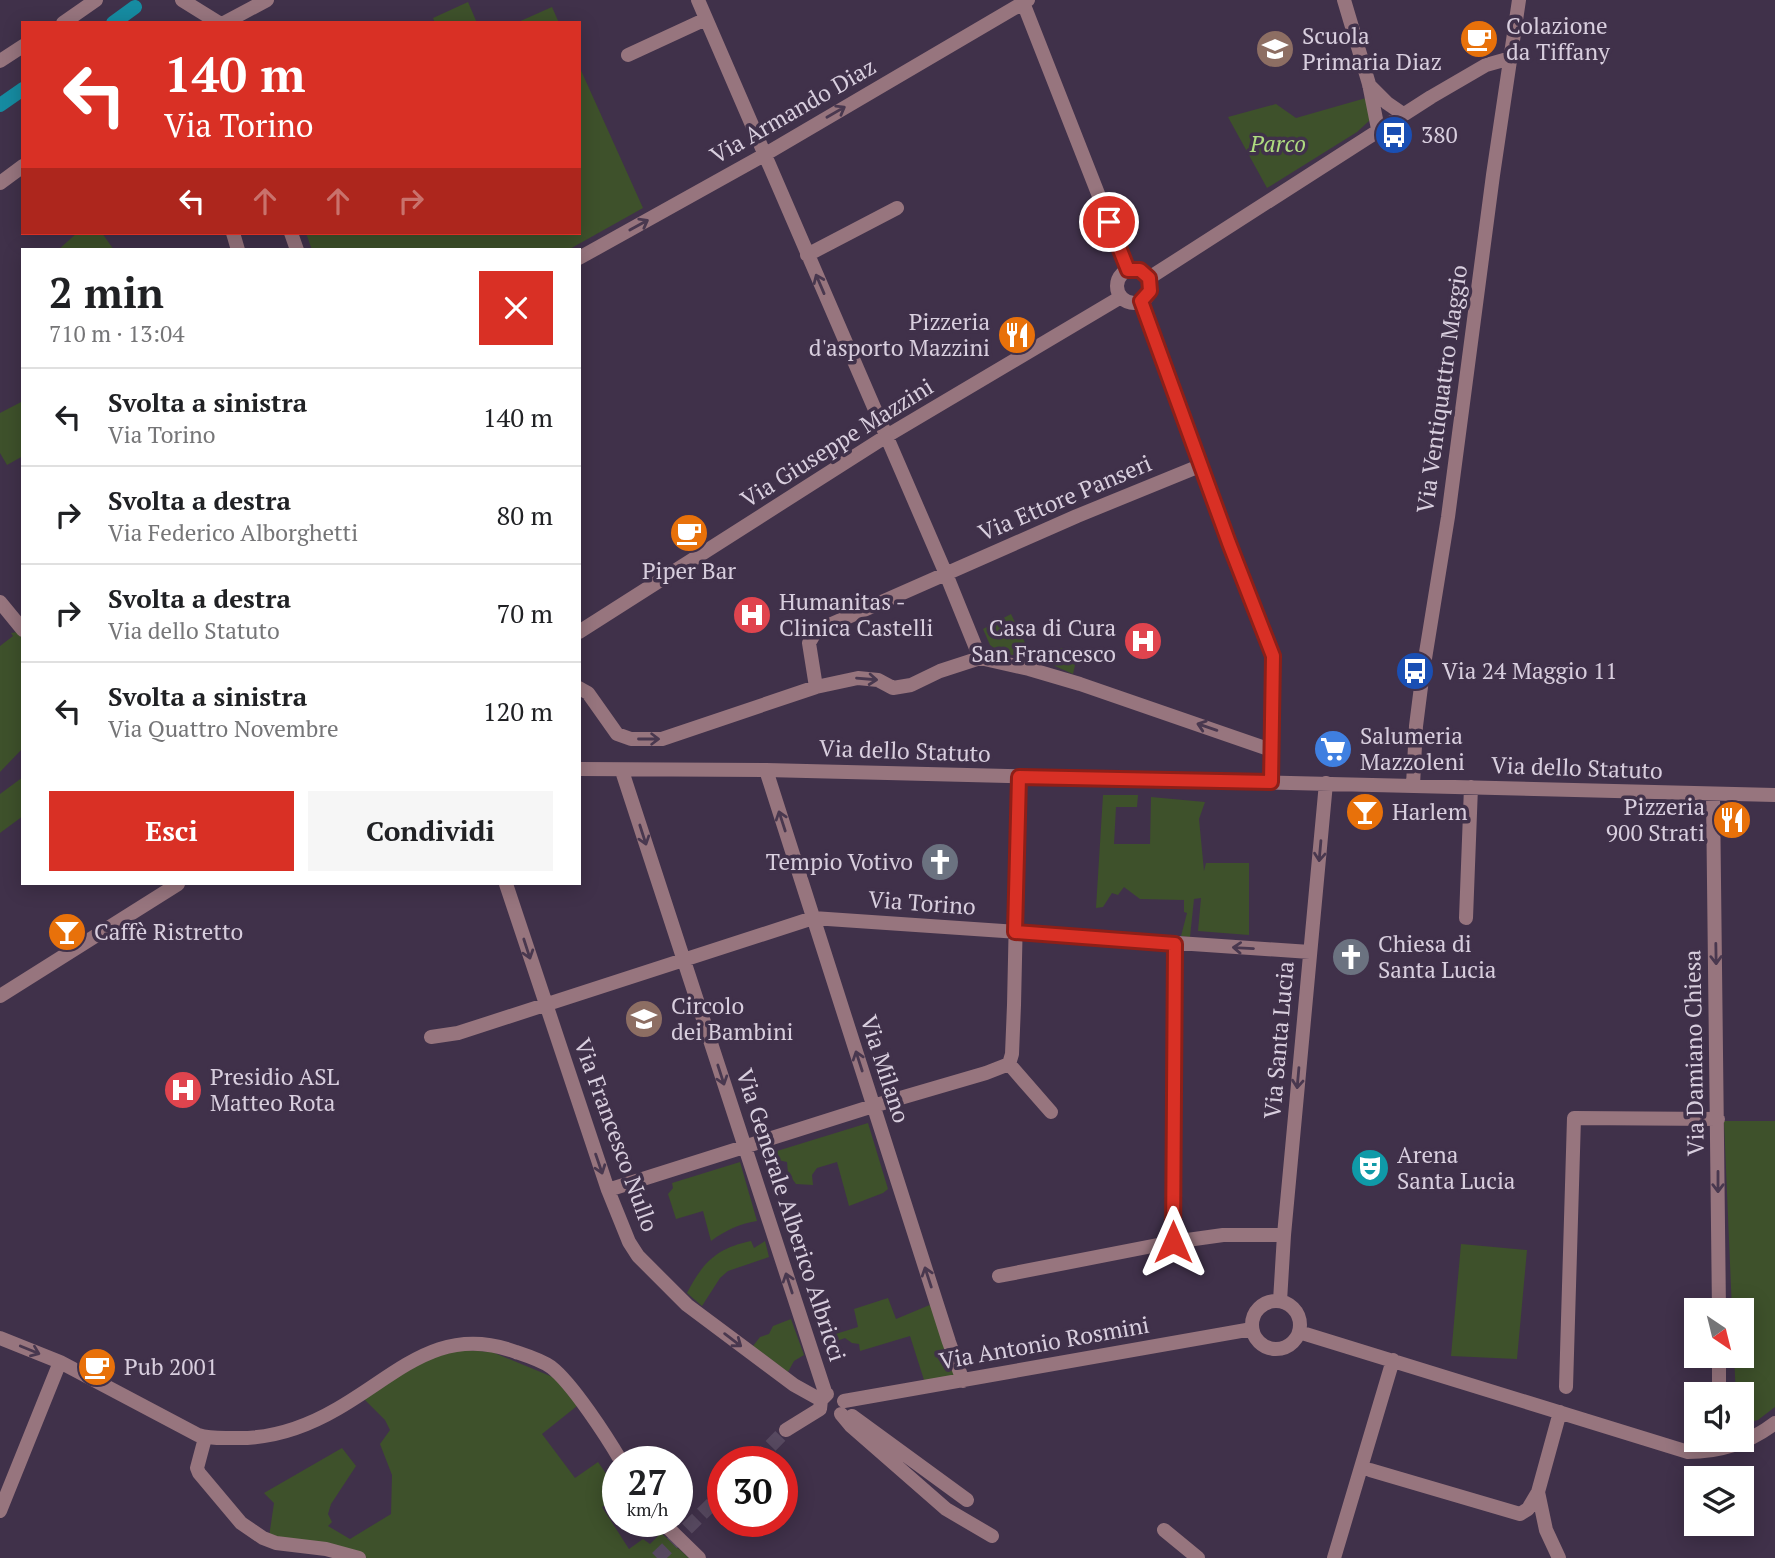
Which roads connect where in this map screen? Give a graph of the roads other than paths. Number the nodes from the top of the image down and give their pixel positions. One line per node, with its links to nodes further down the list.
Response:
1 (96, 0): 9 (street)
2 (182, 0): 10 (street)
3 (267, 0): 11 (street)
4 (698, 0): 8 (street)
5 (1344, 0): 16 (street)
6 (1519, 0): 14 (street, Via Ventiquattro Maggio)
7 (1025, 1): 19 (street, Via Armando Diaz, one-way to 7); 25 (street)
8 (706, 19): 13 (street); 19 (street)
9 (68, 21)
10 (219, 21)
11 (226, 21)
12 (21, 47): 15 (street)
13 (628, 55)
14 (1511, 58): 17 (street); 45 (street, Via Ventiquattro Maggio)
15 (0, 61)
16 (1368, 84): 17 (street); 18 (street)
17 (1403, 114): 18 (street)
18 (1378, 129): 26 (street)
19 (764, 155): 23 (street); 24 (street, Via Armando Diaz, one-way to 19)
20 (21, 167): 21 (street)
21 (0, 183)
22 (897, 208): 23 (street)
23 (807, 255): 29 (street, one-way to 23)
24 (581, 257)
25 (1128, 270): 26 (street); 27 (street)
26 (1149, 278): 28 (street)
27 (1121, 297): 28 (street); 29 (street, Via Giuseppe Mazzini)
28 (1141, 301): 30 (street)
29 (885, 437): 31 (street); 34 (street, Via Giuseppe Mazzini)
30 (1202, 465): 31 (street, Via Ettore Panseri); 38 (street)
31 (946, 574): 35 (street); 36 (street, Via Ettore Panseri)
32 (0, 602): 33 (street)
33 (21, 628)
34 (581, 631)
35 (979, 659): 36 (street, one-way to 35); 38 (street, one-way to 35)
36 (816, 687): 37 (street, one-way to 36)
37 (581, 689)
38 (1271, 750): 43 (street)
39 (581, 769): 41 (street, Via dello Statuto)
40 (766, 770): 41 (street, Via dello Statuto); 42 (street, Via dello Statuto); 51 (street, Via Milano, one-way to 40)
41 (622, 771): 56 (street, Via Generale Alberico Albricci, one-way to 56)
42 (1019, 777): 43 (street, Via dello Statuto); 53 (street)
43 (1271, 782): 44 (street, Via dello Statuto)
44 (1326, 783): 45 (street, Via dello Statuto); 55 (street, Via Santa Lucia, one-way to 55)
45 (1413, 785): 46 (street, Via dello Statuto)
46 (1471, 787): 47 (street, Via dello Statuto); 52 (street)
47 (1713, 794): 48 (street, Via dello Statuto); 63 (street, Via Damiano Chiesa, one-way to 63)
48 (1775, 795)
49 (175, 885): 57 (street)
50 (506, 885): 58 (street, Via Francesco Nullo, one-way to 58)
51 (813, 918): 53 (street, Via Torino); 56 (street, Via Torino); 61 (street, Via Milano, one-way to 51)
52 (1466, 918)
53 (1015, 932): 54 (street, Via Torino); 60 (street)
54 (1175, 944): 55 (street, Via Torino, one-way to 54); 67 (street)
55 (1310, 953): 66 (street, Via Santa Lucia, one-way to 66)
56 (684, 960): 58 (street, Via Torino); 64 (street, Via Generale Alberico Albricci, one-way to 64)
57 (0, 996)
58 (545, 1005): 59 (street); 65 (street, Via Francesco Nullo, one-way to 65)
59 (431, 1037)
60 (1009, 1064): 61 (street); 62 (street)
61 (873, 1106): 64 (street); 76 (street, Via Milano, one-way to 61)
62 (1051, 1112)
63 (1718, 1119): 69 (street, Via Damiano Chiesa, one-way to 69); 77 (street)
64 (745, 1148): 65 (street); 78 (street, Via Generale Alberico Albricci, one-way to 64)
65 (608, 1190): 78 (street, Via Francesco Nullo, one-way to 78)
66 (1284, 1235): 67 (street); 70 (street, Via Santa Lucia)
67 (1173, 1242): 68 (street)
68 (999, 1276)
69 (1719, 1298)
70 (1280, 1301): 71 (street); 72 (street)
71 (1252, 1329): 72 (street); 76 (street, Via Antonio Rosmini)
72 (1299, 1332): 74 (street)
73 (0, 1338): 75 (street, one-way to 75)
74 (1393, 1360): 80 (street); 97 (street)
75 (61, 1362): 84 (street); 90 (street)
76 (963, 1381): 79 (street, Via Antonio Rosmini)
77 (1566, 1387)
78 (822, 1401): 79 (street); 79 (street); 82 (street)
79 (843, 1409): 89 (street); 92 (street)
80 (1560, 1412): 86 (street); 88 (street)
81 (1775, 1423): 83 (street)
82 (786, 1430)
83 (1754, 1437)
84 (205, 1438): 85 (street); 94 (street)
85 (612, 1446)
86 (1684, 1451)
87 (1370, 1471): 88 (street)
88 (1538, 1492): 98 (street)
89 (967, 1500)
90 (0, 1511)
91 (1164, 1530): 96 (street)
92 (992, 1536)
93 (677, 1537): 95 (street)
94 (359, 1558)
95 (698, 1558)
96 (1198, 1558)
97 (1334, 1558)
98 (1559, 1558)

